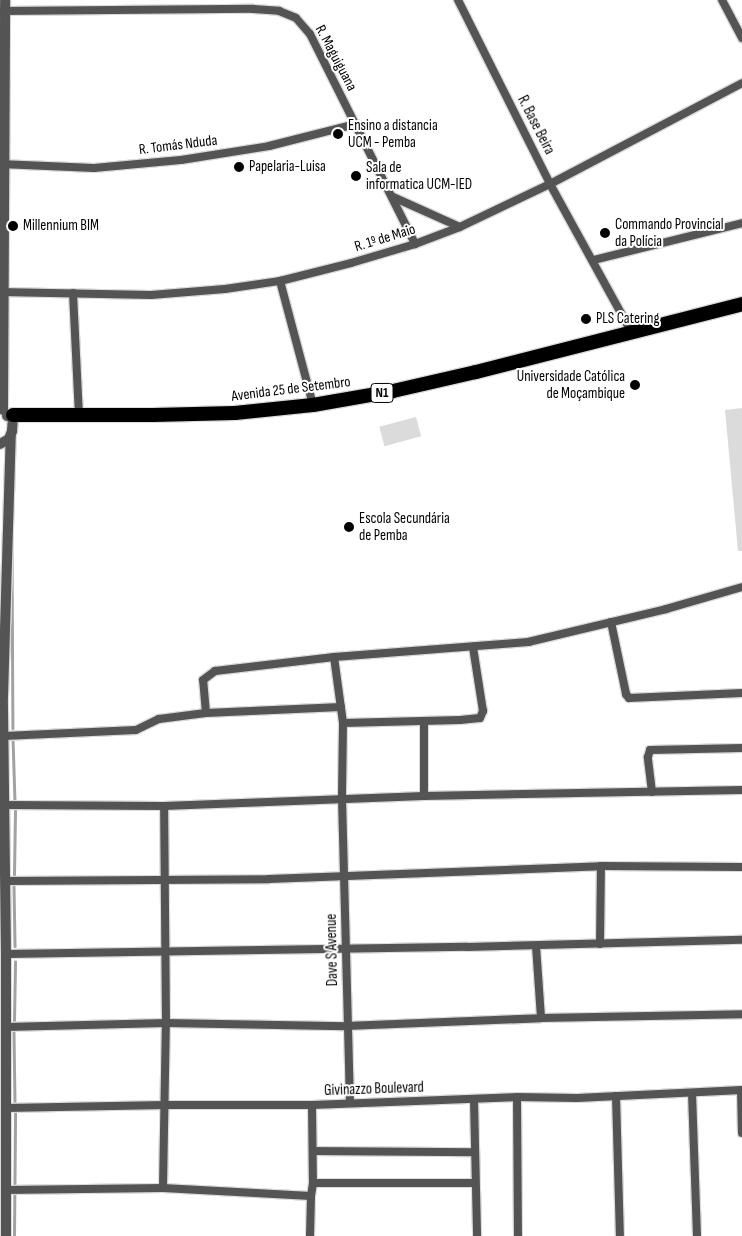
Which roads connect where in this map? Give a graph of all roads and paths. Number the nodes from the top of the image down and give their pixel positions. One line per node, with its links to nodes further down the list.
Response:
1 (5, 0): 6 (street)
2 (253, 0): 5 (street)
3 (458, 0): 11 (street, R. Base Beira)
4 (722, 0): 7 (street)
5 (253, 9): 6 (street, R. Maguiguana); 9 (street, R. Maguiguana)
6 (2, 11): 10 (street)
7 (742, 38)
8 (742, 82): 11 (street, R. 1º de Maio)
9 (356, 124): 10 (street, R. Tomás Nduda); 12 (street, R. Maguiguana)
10 (2, 164): 18 (street)
11 (550, 184): 14 (street, R. 1º de Maio); 16 (street, R. Base Beira)
12 (393, 197): 14 (street); 15 (street, R. Maguiguana)
13 (742, 223): 16 (street)
14 (460, 227): 15 (street, R. 1º de Maio)
15 (415, 244): 17 (street, R. 1º de Maio)
16 (594, 260): 21 (street, R. Base Beira)
17 (280, 281): 19 (street, R. 1º de Maio); 22 (street)
18 (1, 292): 19 (street, R. 1º de Maio); 23 (street)
19 (74, 293): 24 (street)
20 (742, 304): 21 (highway, Avenida 25 de Setembro / N1)
21 (632, 333): 22 (highway, Avenida 25 de Setembro / N1)
22 (313, 405): 24 (highway, Avenida 25 de Setembro / N1)
23 (5, 413): 24 (highway, Avenida 25 de Setembro / N1); 25 (street)
24 (79, 414)
25 (11, 435): 26 (street); 27 (street)
26 (0, 444)
27 (3, 564): 32 (street)
28 (742, 587): 29 (street)
29 (612, 622): 30 (street); 33 (street)
30 (473, 647): 31 (street); 36 (street)
31 (334, 657): 34 (street, Dave S Avenue); 35 (street)
32 (2, 692): 38 (street)
33 (742, 693)
34 (341, 707): 35 (street); 37 (street, Dave S Avenue)
35 (206, 713): 38 (street)
36 (424, 722): 37 (street); 42 (street)
37 (343, 723): 43 (street, Dave S Avenue)
38 (4, 736): 44 (street)
39 (742, 748): 41 (street)
40 (742, 790): 41 (street)
41 (652, 792): 42 (street)
42 (424, 796): 43 (street)
43 (342, 798): 45 (street); 48 (street, Dave S Avenue)
44 (6, 805): 45 (street); 50 (street)
45 (164, 806): 49 (street)
46 (601, 866): 47 (street); 48 (street); 52 (street)
47 (742, 867)
48 (344, 877): 49 (street); 54 (street, Dave S Avenue)
49 (165, 879): 50 (street); 55 (street)
50 (5, 881): 56 (street)
51 (742, 940): 52 (street)
52 (600, 944): 53 (street)
53 (536, 946): 54 (street); 58 (street)
54 (346, 949): 55 (street); 60 (street, Dave S Avenue)
55 (165, 952): 56 (street); 59 (street)
56 (6, 954): 61 (street)
57 (742, 1014): 58 (street)
58 (541, 1018): 60 (street)
59 (166, 1023): 60 (street); 61 (street); 68 (street)
60 (346, 1026): 67 (street, Dave S Avenue)
61 (6, 1027): 70 (street)
62 (742, 1090): 63 (street, Givinazzo Boulevard); 71 (street)
63 (692, 1092): 64 (street, Givinazzo Boulevard); 86 (street)
64 (616, 1096): 65 (street, Givinazzo Boulevard); 85 (street)
65 (517, 1097): 66 (street, Givinazzo Boulevard); 84 (street)
66 (474, 1100): 67 (street, Givinazzo Boulevard); 74 (street)
67 (350, 1102): 69 (street, Givinazzo Boulevard)
68 (165, 1105): 69 (street, Givinazzo Boulevard); 70 (street, Givinazzo Boulevard); 77 (street)
69 (312, 1105): 73 (street)
70 (6, 1108): 72 (street)
71 (742, 1133)
72 (2, 1144): 78 (street)
73 (312, 1151): 74 (street); 75 (street)
74 (474, 1152): 76 (street)
75 (313, 1183): 76 (street); 79 (street)
76 (475, 1183): 83 (street)
77 (163, 1188): 78 (street); 79 (street)
78 (5, 1190): 80 (street)
79 (311, 1196): 82 (street)
80 (3, 1217): 81 (street)
81 (6, 1236)
82 (310, 1236)
83 (477, 1236)
84 (518, 1236)
85 (620, 1236)
86 (697, 1236)

